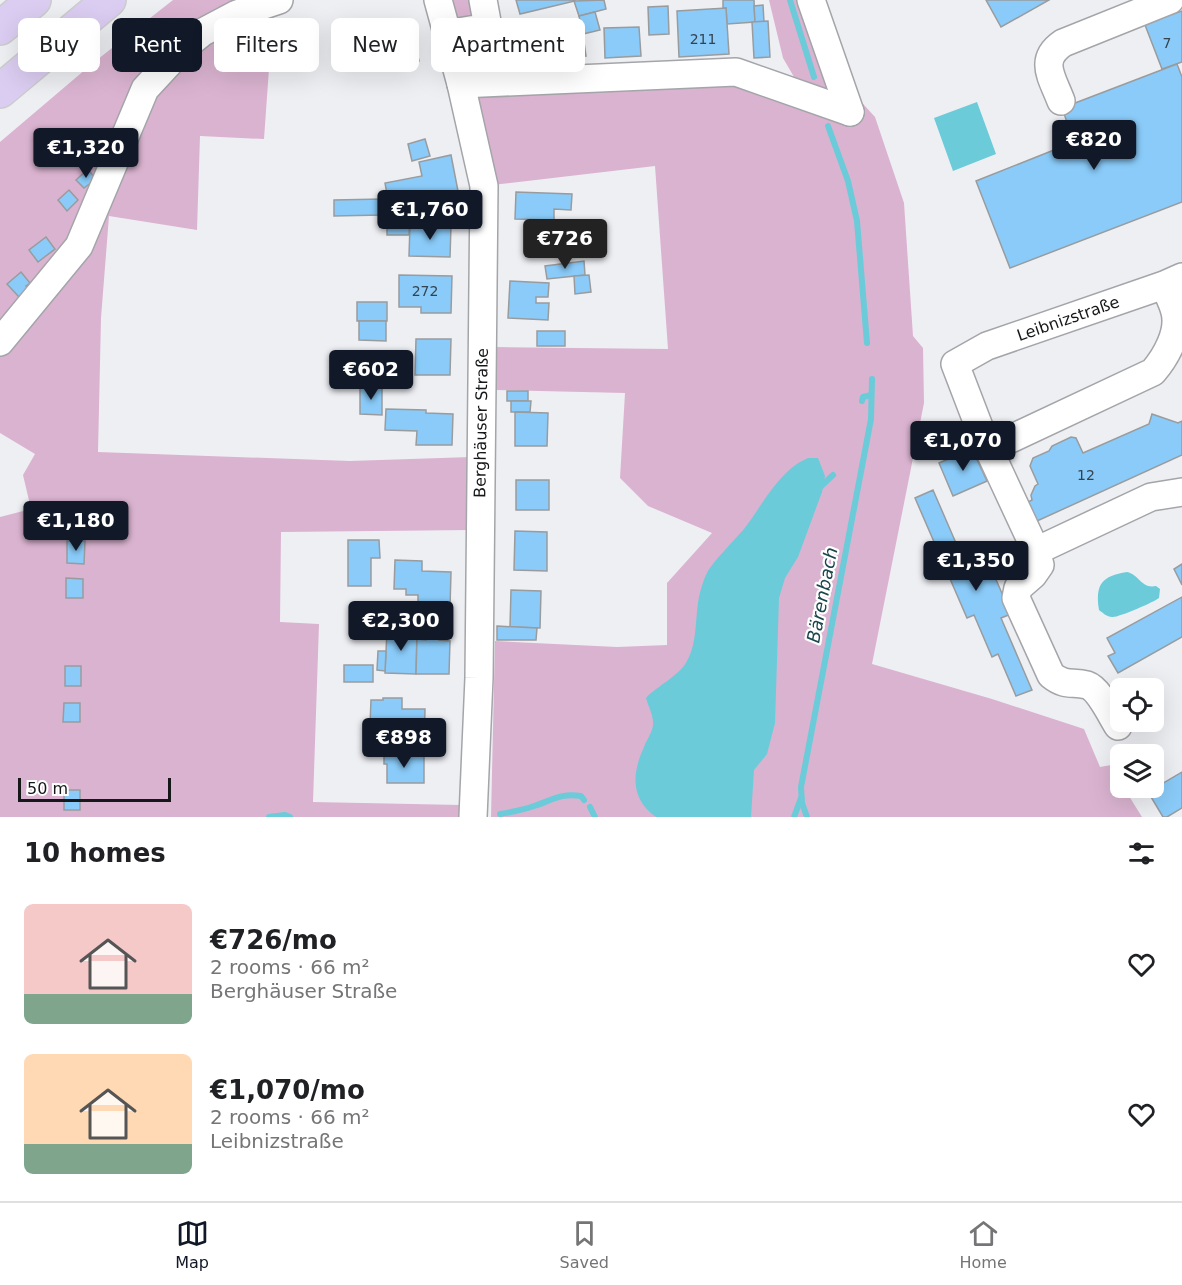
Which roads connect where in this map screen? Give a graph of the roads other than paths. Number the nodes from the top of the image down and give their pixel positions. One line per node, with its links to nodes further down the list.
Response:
1 (34, 0): 10 (highway)
2 (109, 0): 13 (highway)
3 (279, 0): 16 (street)
4 (438, 0): 8 (street, Berghäuser Straße)
5 (483, 0): 9 (street)
6 (811, 0): 12 (street)
7 (1170, 0): 14 (street)
8 (442, 18)
9 (486, 18)
10 (0, 28)
11 (457, 72): 12 (street, Berghäuser Straße)
12 (461, 84): 21 (street, Berghäuser Straße)
13 (0, 91)
14 (1061, 101)
15 (1173, 281): 17 (street); 17 (street, Leibnizstraße)
16 (0, 342)
17 (983, 436): 19 (street)
18 (1182, 492): 19 (street)
19 (1036, 551): 20 (street)
20 (1110, 713)
21 (473, 817)

